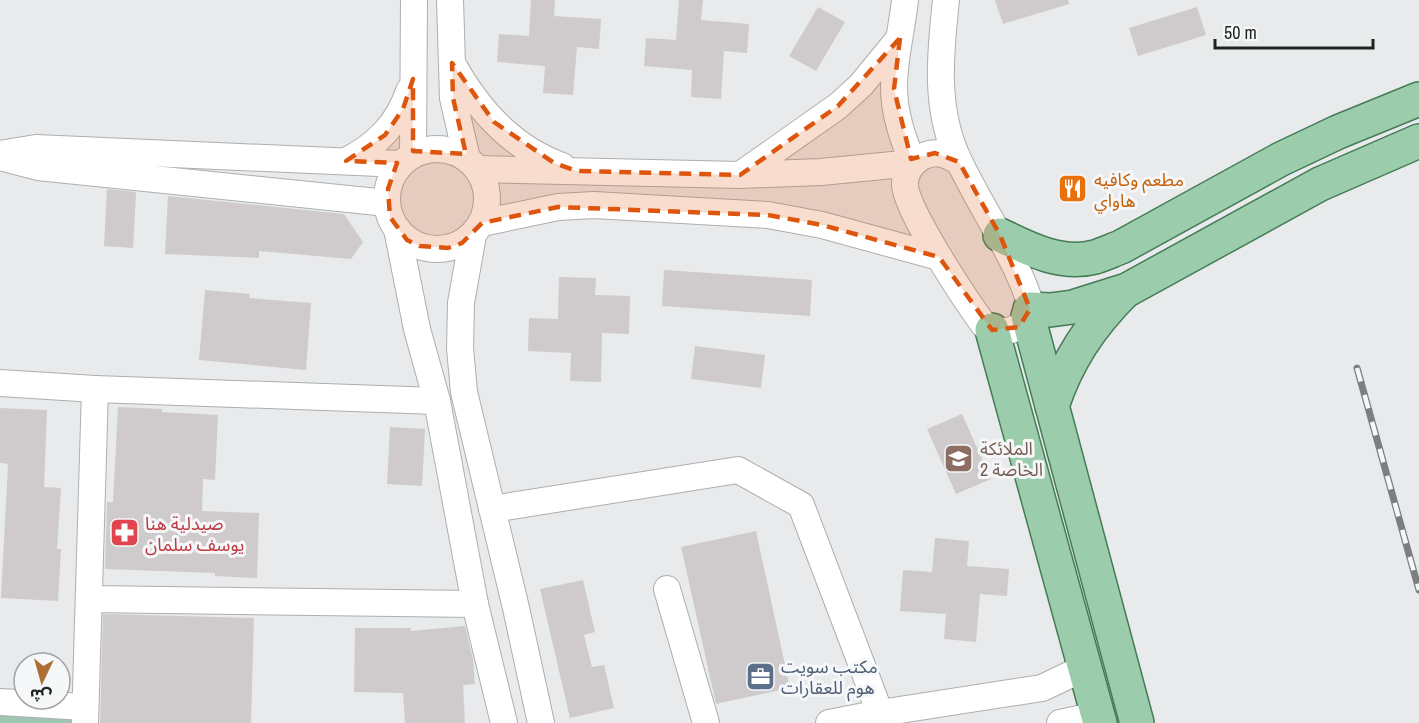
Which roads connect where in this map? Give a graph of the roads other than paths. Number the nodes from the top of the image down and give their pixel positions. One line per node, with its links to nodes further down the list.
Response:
1 (414, 0): 7 (street)
2 (450, 0): 6 (street)
3 (905, 0): 5 (street)
4 (946, 0): 13 (street)
5 (900, 38): 14 (street); 17 (street)
6 (452, 63): 15 (street); 16 (street)
7 (413, 79): 11 (street); 12 (street)
8 (1419, 99): 21 (main road)
9 (1419, 141): 23 (main road)
10 (0, 156): 12 (street); 18 (street)
11 (407, 159): 12 (street); 15 (street); 18 (street)
12 (346, 161)
13 (959, 162): 14 (street); 21 (street)
14 (913, 163): 17 (street); 22 (street)
15 (473, 164): 16 (street); 20 (street)
16 (577, 171): 17 (street)
17 (740, 175)
18 (387, 203): 19 (street)
19 (397, 229): 20 (street); 28 (street)
20 (478, 229): 22 (street); 30 (street)
21 (1000, 235): 24 (street)
22 (939, 257): 25 (street)
23 (1127, 290): 24 (main road); 29 (main road)
24 (1029, 313): 25 (street); 29 (main road)
25 (992, 330): 34 (main road)
26 (0, 383): 27 (street)
27 (95, 389): 28 (street); 32 (street)
28 (437, 401): 33 (street)
29 (1052, 406): 44 (main road)
30 (492, 509): 37 (street); 40 (street)
31 (667, 589): 41 (street)
32 (89, 599): 33 (street); 36 (street)
33 (475, 604): 39 (street)
34 (1084, 668): 37 (street); 38 (main road)
35 (0, 702): 36 (street)
36 (85, 715)
37 (885, 718): 42 (street)
38 (1099, 719): 43 (street)
39 (504, 723)
40 (541, 723)
41 (706, 723)
42 (829, 723)
43 (1060, 723)
44 (1137, 723)

